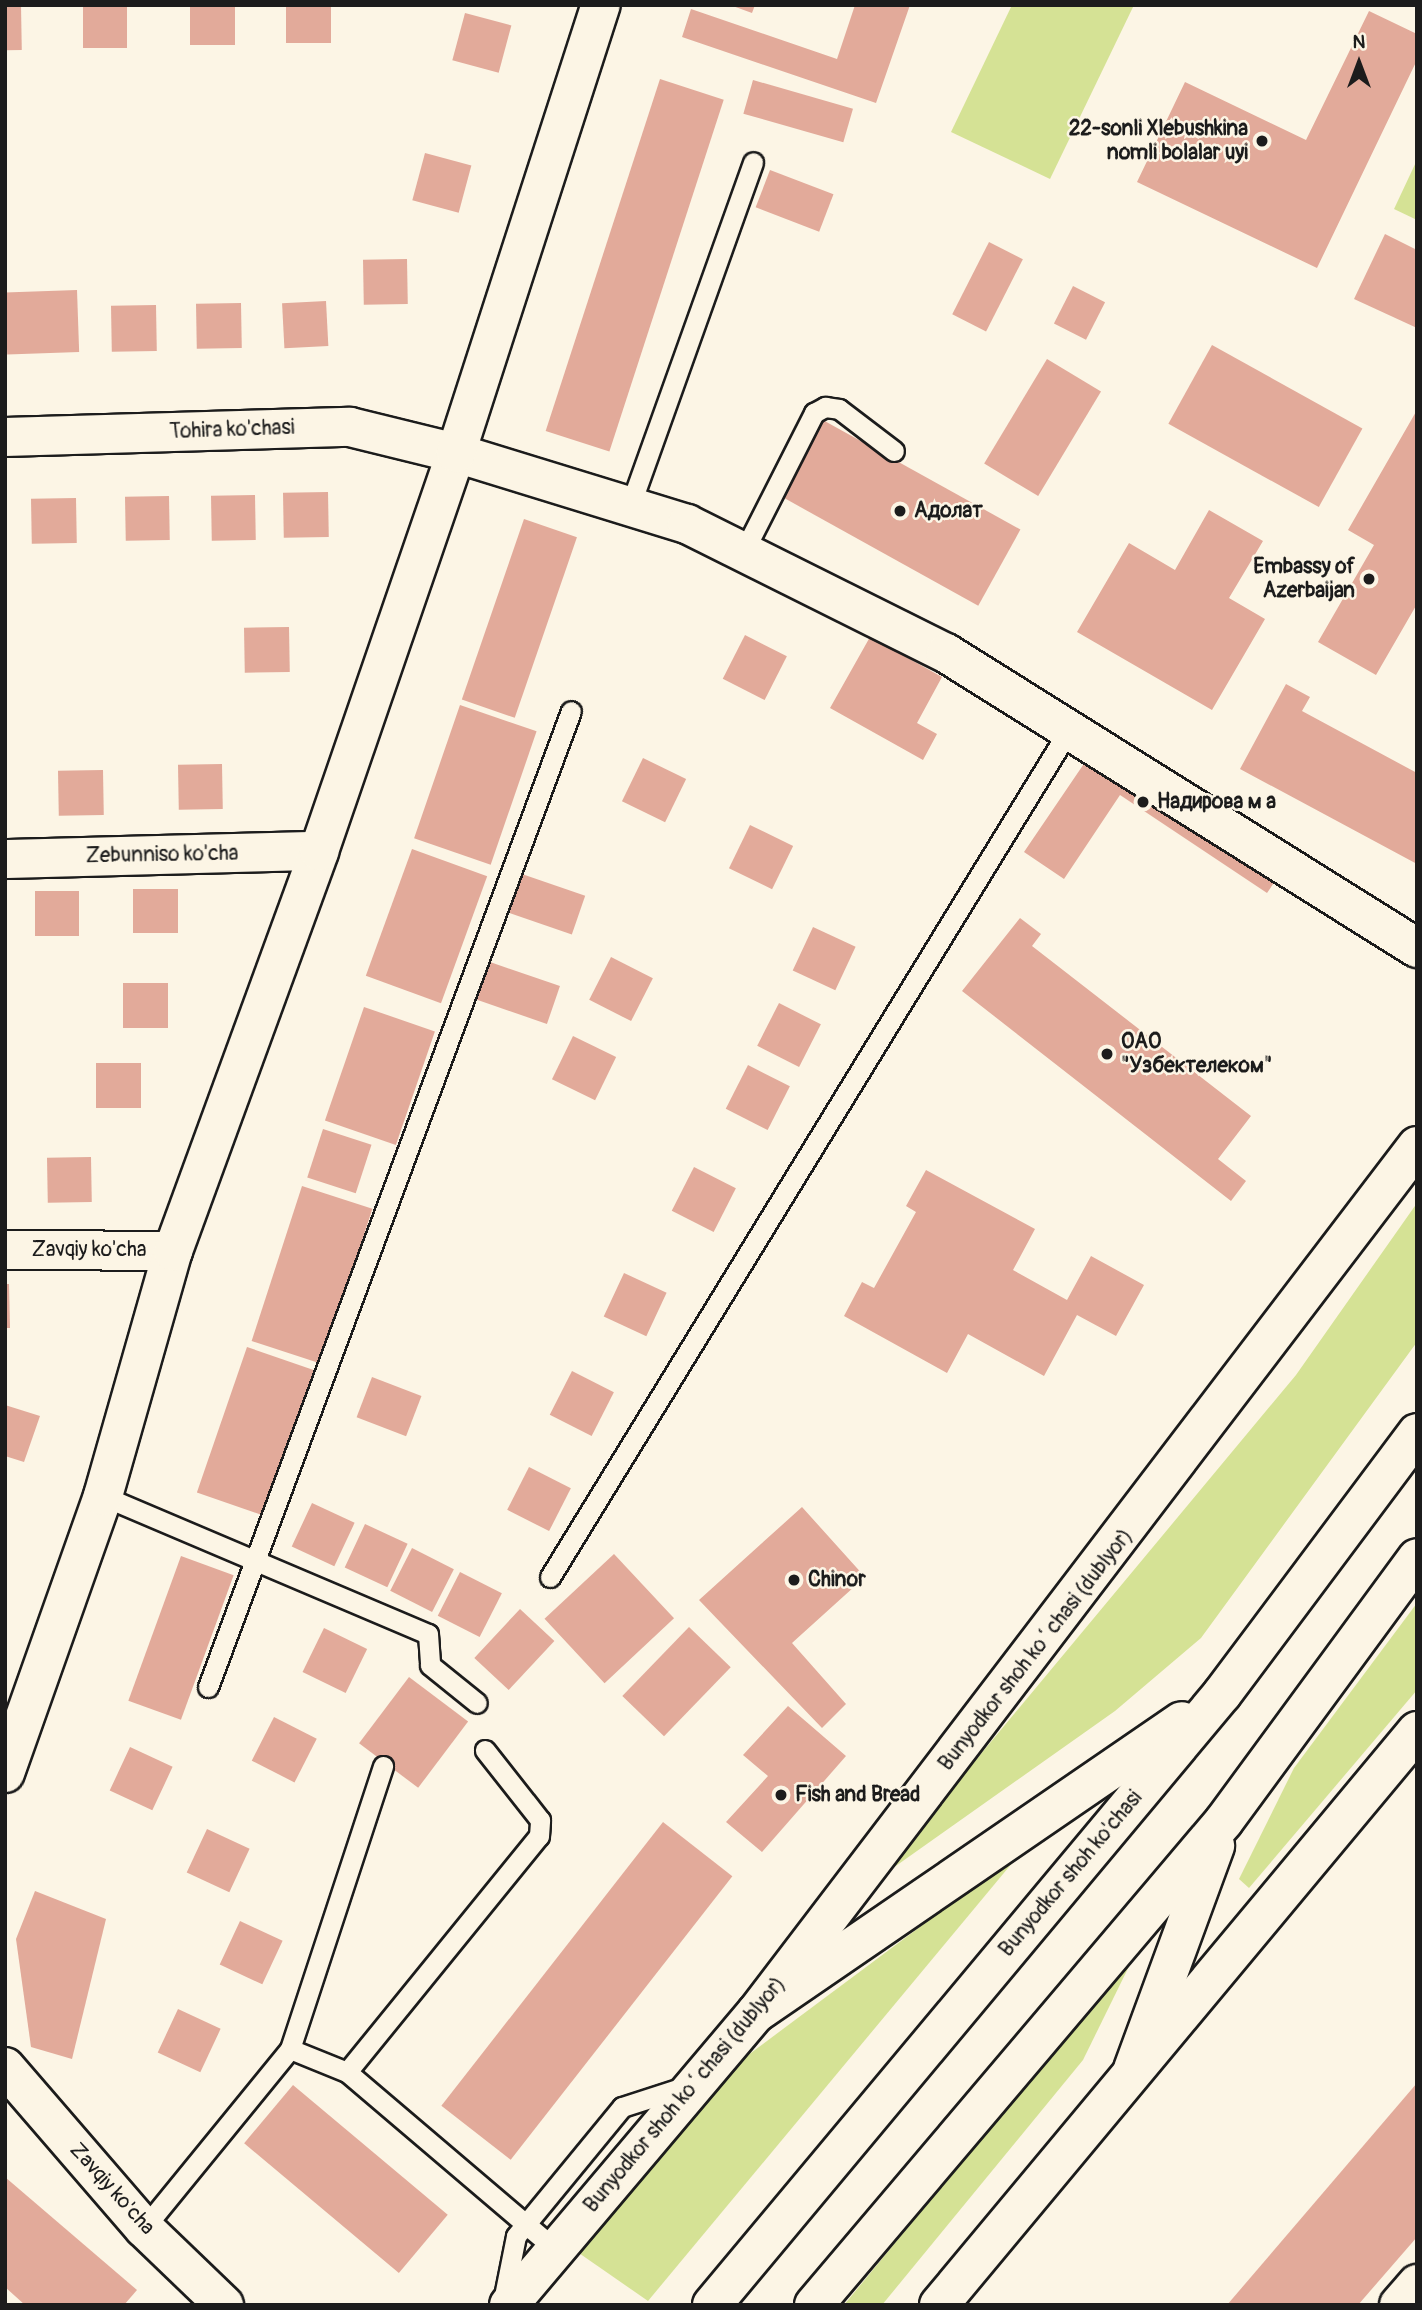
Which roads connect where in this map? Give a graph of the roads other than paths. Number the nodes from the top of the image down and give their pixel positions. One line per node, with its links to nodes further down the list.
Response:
1 (601, 5): 5 (street)
2 (753, 162): 6 (lane)
3 (5, 437): 5 (street, Tohira ko'chasi)
4 (894, 451): 7 (lane)
5 (456, 453): 6 (street, Tohira ko'chasi); 10 (street)
6 (630, 506): 7 (street, Tohira ko'chasi)
7 (745, 549): 9 (street, Tohira ko'chasi)
8 (571, 712): 19 (lane)
9 (1070, 728): 12 (street, Tohira ko'chasi); 20 (lane)
10 (319, 851): 11 (street, Zebunniso ko'cha); 15 (street)
11 (5, 859)
12 (1417, 948)
13 (1417, 1146): 29 (street, Bunyodkor shoh koʻchasi (dublyor))
14 (5, 1250): 15 (street, Zavqiy ko'cha)
15 (173, 1251): 17 (street)
16 (1417, 1433): 22 (street, Bunyodkor shoh ko'chasi)
17 (103, 1496): 19 (lane); 27 (street)
18 (1417, 1558): 28 (street)
19 (253, 1562): 21 (lane); 23 (lane)
20 (550, 1577)
21 (208, 1687)
22 (1222, 1694): 29 (street); 42 (street, Bunyodkor shoh ko'chasi)
23 (477, 1703)
24 (1417, 1731): 32 (street)
25 (485, 1750): 33 (lane)
26 (383, 1766): 30 (lane)
27 (5, 1773)
28 (1224, 1821): 32 (street); 43 (street)
29 (757, 2013): 34 (street, Bunyodkor shoh koʻchasi (dublyor))
30 (290, 2049): 33 (lane); 36 (lane)
31 (5, 2067): 36 (street, Zavqiy ko'cha)
32 (1133, 2069): 44 (street)
33 (347, 2072): 35 (lane)
34 (698, 2082): 35 (lane); 37 (street, Bunyodkor shoh koʻchasi (dublyor))
35 (526, 2222): 37 (lane); 40 (lane)
36 (144, 2228): 39 (street, Zavqiy ko'cha)
37 (556, 2250): 41 (street, Bunyodkor shoh koʻchasi (dublyor))
38 (1417, 2284): 45 (street)
39 (216, 2302)
40 (502, 2305)
41 (509, 2305)
42 (712, 2305)
43 (814, 2305)
44 (939, 2305)
45 (1399, 2305)

